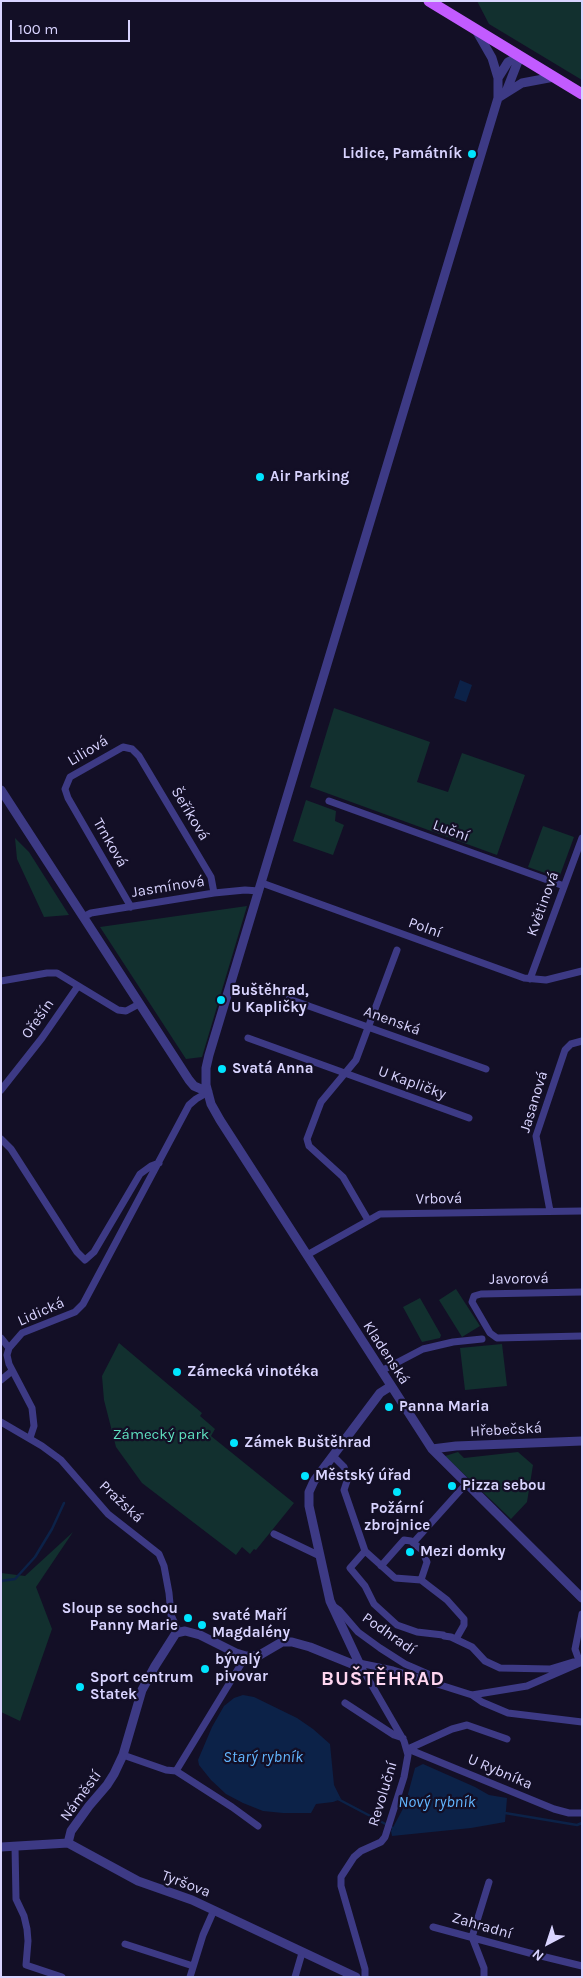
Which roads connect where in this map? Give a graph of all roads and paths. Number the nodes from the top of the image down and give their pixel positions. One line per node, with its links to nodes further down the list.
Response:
1 (428, 1): 2 (main road)
2 (476, 30): 3 (main road); 4 (street)
3 (520, 56): 4 (street); 5 (main road); 6 (street)
4 (498, 78): 8 (street)
5 (554, 78): 6 (street); 7 (main road)
6 (506, 92): 8 (street)
7 (582, 94)
8 (498, 98): 15 (street)
9 (136, 752): 11 (street, Liliová); 16 (street, Šeříková)
10 (1, 790): 18 (street)
11 (66, 793): 17 (street, Trnková)
12 (329, 801): 14 (street, Luční)
13 (582, 838): 14 (street, Květinová)
14 (564, 886): 21 (street, Květinová)
15 (260, 887): 16 (street, Jasmínová); 21 (street, Polní); 32 (street)
16 (214, 893): 17 (street, Jasmínová)
17 (131, 906): 18 (street, Jasmínová)
18 (83, 917): 25 (street)
19 (397, 950): 26 (street)
20 (582, 971): 21 (street, Polní)
21 (530, 979)
22 (1, 981): 23 (street, Ořešín)
23 (78, 986): 25 (street, Ořešín); 31 (street, Ořešín)
24 (289, 998): 26 (street, Anenská)
25 (140, 1004): 32 (street)
26 (369, 1027): 29 (street, Anenská); 30 (street)
27 (248, 1038): 30 (street, U Kapličky)
28 (582, 1041): 36 (street, Jasanová)
29 (486, 1068)
30 (346, 1074): 33 (street, U Kapličky); 38 (street)
31 (1, 1090)
32 (208, 1092): 35 (street, Lidická); 39 (street, Kladenská)
33 (469, 1118)
34 (1, 1139): 35 (street, Lidická)
35 (158, 1163): 44 (street, Lidická)
36 (550, 1211): 37 (street, Vrbová); 38 (street, Vrbová)
37 (582, 1211)
38 (368, 1220): 39 (street, Vrbová)
39 (307, 1256): 46 (street, Kladenská)
40 (582, 1292): 41 (street, Javorová)
41 (582, 1336)
42 (1, 1338): 44 (street)
43 (482, 1338): 46 (street)
44 (9, 1348): 45 (street, Lidická)
45 (12, 1371): 47 (street); 50 (street, Lidická)
46 (382, 1372): 48 (street, Kladenská)
47 (1, 1380)
48 (391, 1386): 52 (street, Kladenská); 53 (street, Revoluční)
49 (1, 1422): 50 (street, Pražská)
50 (30, 1438): 64 (street, Pražská)
51 (582, 1441): 52 (street, Hřebečská)
52 (432, 1449): 54 (street, Kladenská)
53 (332, 1456): 57 (street); 58 (street, Revoluční)
54 (466, 1484): 56 (street); 61 (street, Kladenská)
55 (274, 1534): 58 (street)
56 (414, 1543): 59 (street); 60 (street)
57 (365, 1551): 59 (street); 65 (street)
58 (320, 1556): 62 (street, Revoluční)
59 (381, 1566): 60 (street)
60 (420, 1580): 65 (street)
61 (582, 1598)
62 (332, 1605): 68 (street, Revoluční); 69 (street, Podhradí)
63 (582, 1614): 67 (street)
64 (178, 1631): 66 (street); 76 (street, Náměstí)
65 (456, 1639): 67 (street)
66 (246, 1656): 68 (street); 77 (street)
67 (581, 1662): 70 (street)
68 (359, 1663): 69 (street); 73 (street, Revoluční)
69 (429, 1682): 70 (street)
70 (472, 1695): 72 (street)
71 (346, 1703): 73 (street)
72 (582, 1722)
73 (403, 1738): 75 (street, Revoluční)
74 (507, 1739): 75 (street)
75 (408, 1750): 78 (street, U Rybníka); 95 (street, Revoluční)
76 (123, 1755): 77 (street); 80 (street, Náměstí)
77 (176, 1771): 79 (street)
78 (582, 1813)
79 (258, 1826)
80 (68, 1843): 81 (street); 84 (street, Tyršova)
81 (15, 1846): 82 (street); 91 (street)
82 (1, 1847)
83 (489, 1882): 86 (street)
84 (214, 1910): 88 (street, Tyršova); 89 (street)
85 (433, 1926): 86 (street, Zahradní)
86 (472, 1937): 90 (street, Zahradní); 96 (street)
87 (125, 1944): 89 (street)
88 (302, 1953): 93 (street); 94 (street, Tyršova)
89 (193, 1966): 92 (street)
90 (582, 1966)
91 (62, 1977)
92 (190, 1977)
93 (295, 1977)
94 (356, 1977)
95 (365, 1977)
96 (484, 1977)

